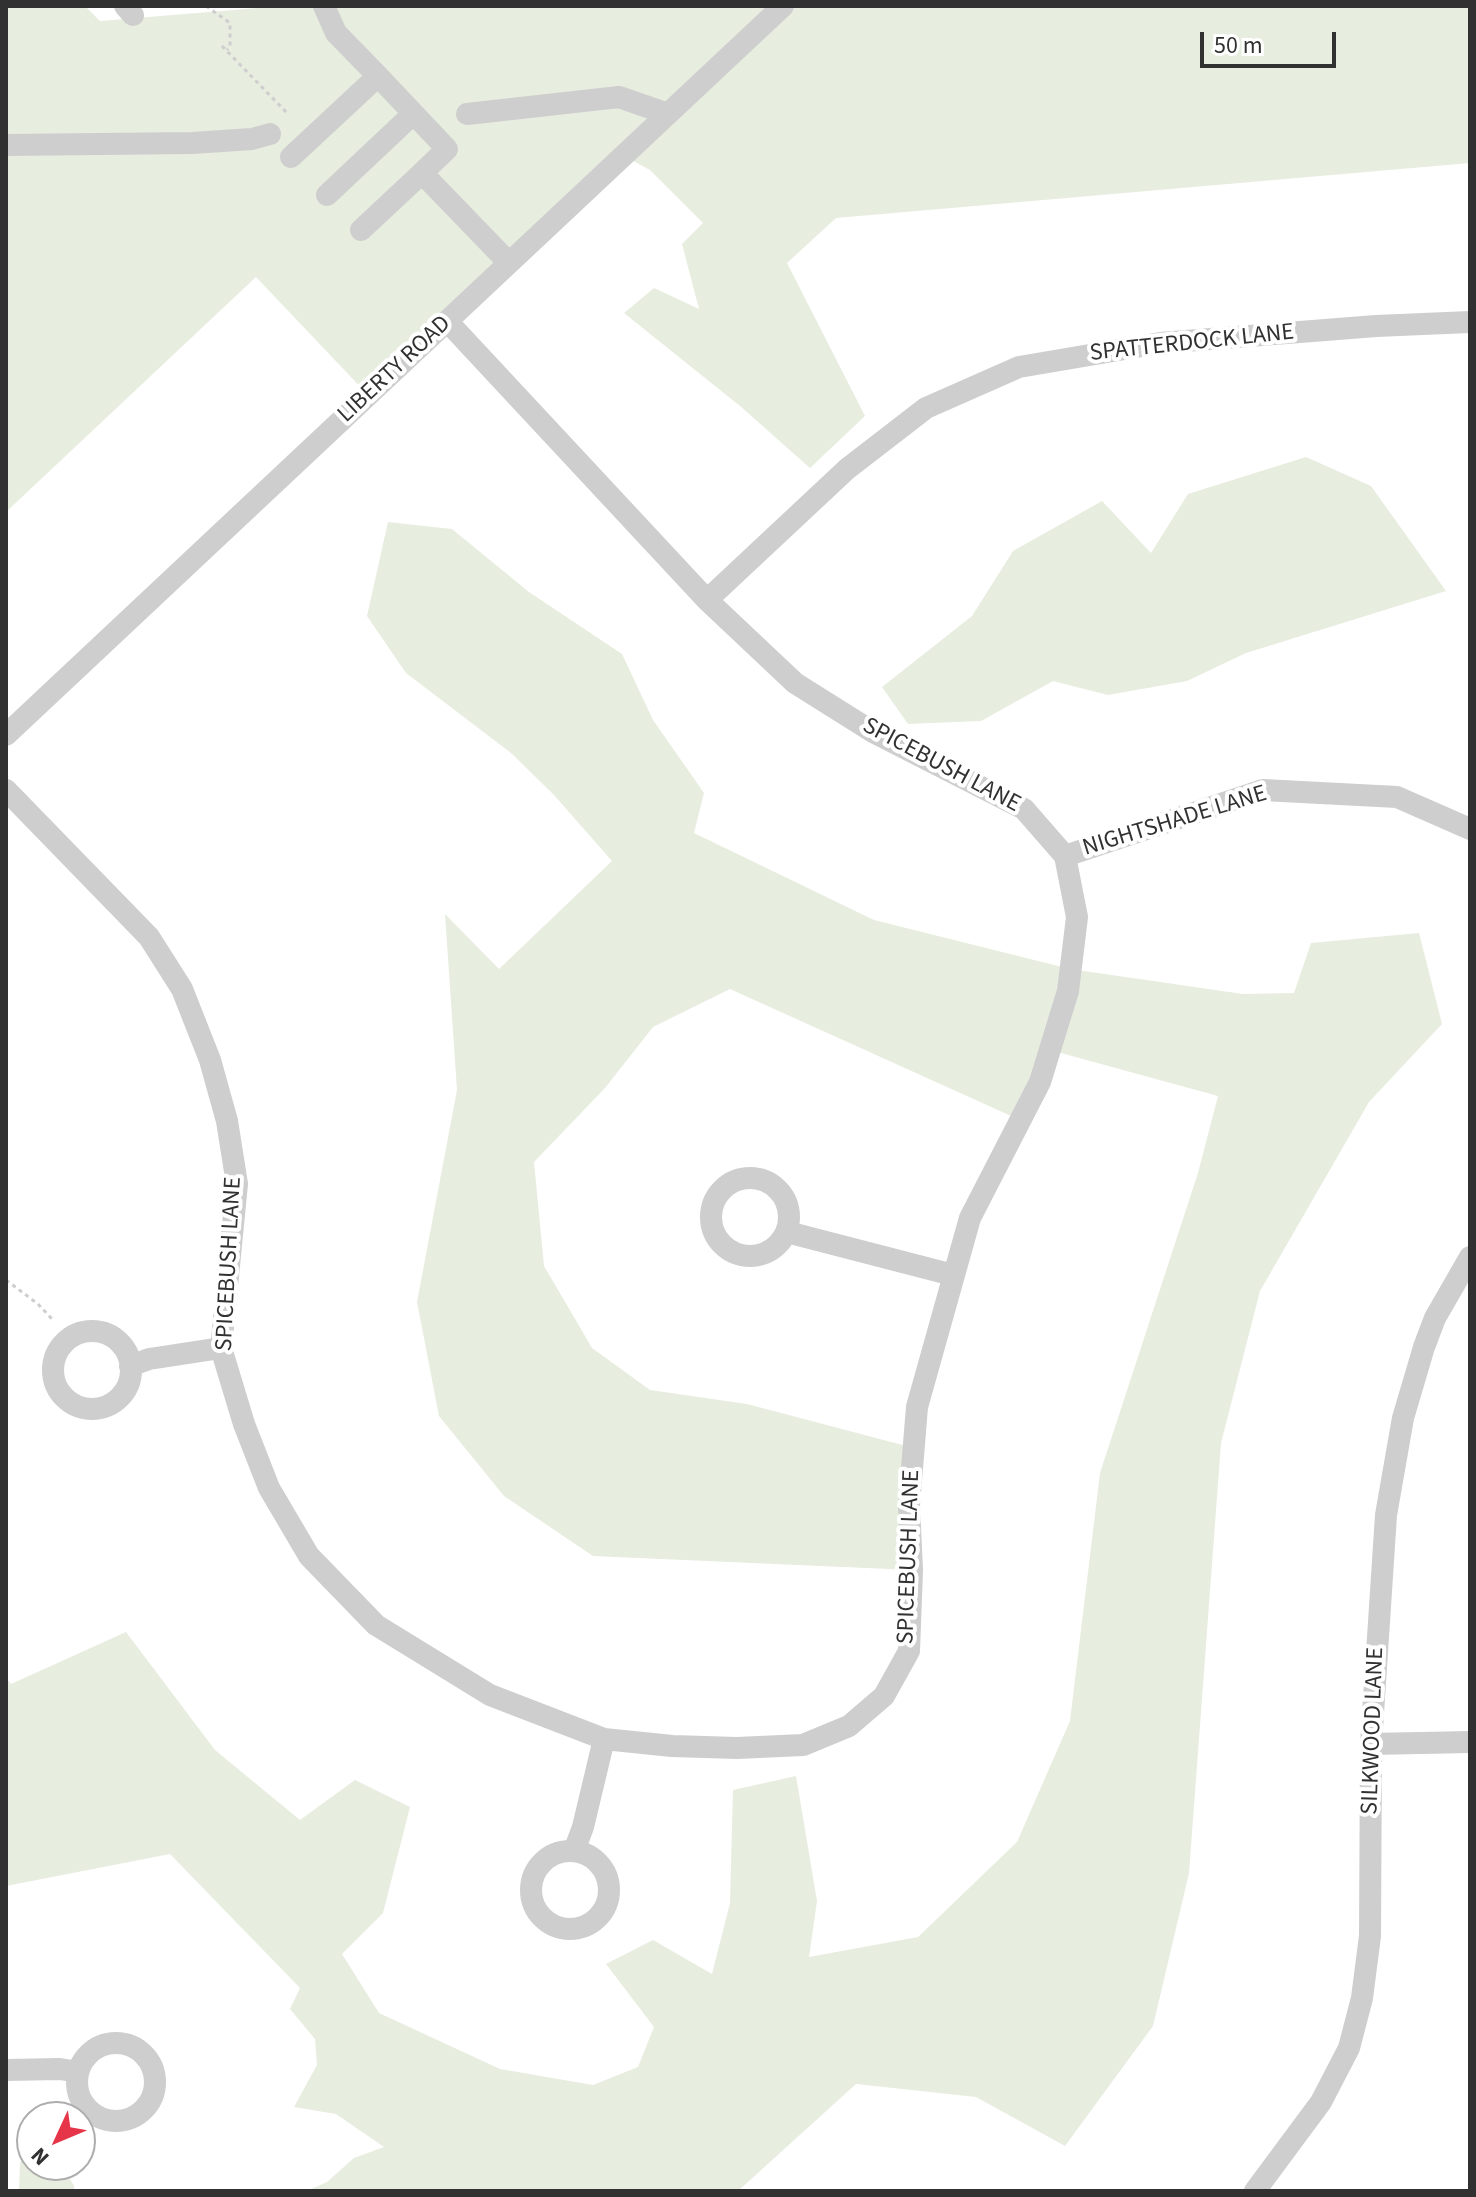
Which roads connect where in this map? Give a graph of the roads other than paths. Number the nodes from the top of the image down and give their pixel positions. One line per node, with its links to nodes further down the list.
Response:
1 (324, 6): 3 (street)
2 (783, 6): 6 (street, LIBERTY ROAD)
3 (378, 76): 4 (street); 9 (street)
4 (413, 114): 10 (street); 11 (street)
5 (467, 114): 6 (street)
6 (668, 114): 13 (street, LIBERTY ROAD)
7 (270, 134): 8 (street)
8 (6, 145)
9 (291, 157)
10 (422, 173): 12 (street); 13 (street)
11 (327, 195)
12 (361, 230)
13 (509, 263): 14 (street, LIBERTY ROAD)
14 (447, 321): 16 (street, SPICEBUSH LANE); 17 (street, LIBERTY ROAD)
15 (1470, 322): 16 (street, SPATTERDOCK LANE)
16 (707, 600): 20 (street, SPICEBUSH LANE)
17 (6, 735)
18 (6, 790): 24 (street, SPICEBUSH LANE)
19 (1470, 829): 20 (street, NIGHTSHADE LANE)
20 (1065, 856): 23 (street, SPICEBUSH LANE)
21 (787, 1232): 23 (street)
22 (1470, 1257): 28 (street, SILKWOOD LANE)
23 (953, 1275): 26 (street, SPICEBUSH LANE)
24 (221, 1348): 25 (street); 26 (street, SPICEBUSH LANE)
25 (130, 1366)
26 (604, 1739): 29 (street)
27 (1470, 1742): 28 (street)
28 (1371, 1744): 32 (street, SILKWOOD LANE)
29 (574, 1851)
30 (6, 2070): 31 (street)
31 (78, 2072)
32 (1255, 2191)

